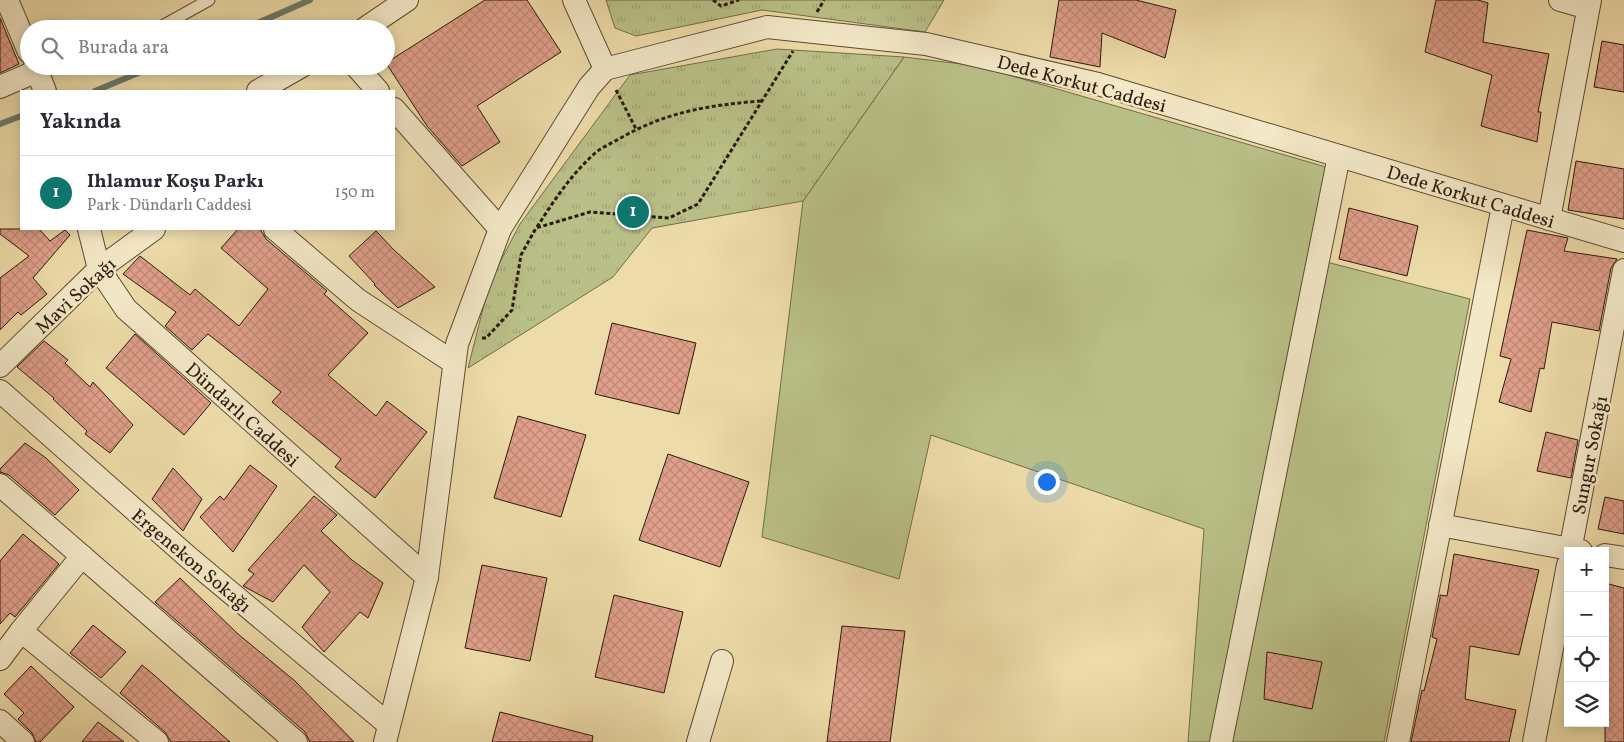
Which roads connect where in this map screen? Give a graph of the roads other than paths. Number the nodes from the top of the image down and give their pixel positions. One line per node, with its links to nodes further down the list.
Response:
1 (7, 0): 9 (street)
2 (209, 0): 7 (lane)
3 (407, 0): 8 (street)
4 (574, 0): 10 (street)
5 (1560, 0): 6 (street)
6 (1589, 4): 20 (street)
7 (173, 20)
8 (377, 20)
9 (20, 27)
10 (605, 69): 18 (street, Dede Korkut Caddesi); 21 (street)
11 (27, 75): 14 (street)
12 (286, 75): 15 (street)
13 (364, 75): 16 (street)
14 (0, 87)
15 (260, 90)
16 (377, 90)
17 (395, 110): 21 (street)
18 (1339, 156): 19 (street, Dede Korkut Caddesi); 49 (street)
19 (1503, 206): 20 (street, Dede Korkut Caddesi); 32 (street)
20 (1549, 219): 25 (street, Dede Korkut Caddesi)
21 (500, 229): 28 (street)
22 (89, 230): 26 (street, Dündarlı Caddesi)
23 (153, 230): 26 (street, Mavi Sokağı)
24 (276, 230): 28 (street)
25 (1624, 241)
26 (99, 269): 29 (street, Mavi Sokağı); 38 (street, Dündarlı Caddesi)
27 (1624, 270): 33 (street, Sungur Sokağı)
28 (454, 362): 38 (street)
29 (0, 366)
30 (0, 391): 44 (street, Ergenekon Sokağı)
31 (0, 486): 35 (street)
32 (1440, 525): 34 (street); 50 (street)
33 (1573, 547)
34 (1564, 552)
35 (82, 556): 40 (street); 47 (street)
36 (1609, 556): 37 (street)
37 (1624, 558)
38 (427, 578): 44 (street)
39 (1564, 592): 51 (street, Sungur Sokağı)
40 (21, 631): 41 (street); 46 (street)
41 (0, 659)
42 (722, 661): 48 (street)
43 (0, 720): 45 (street)
44 (386, 733)
45 (23, 742)
46 (157, 742)
47 (296, 742)
48 (698, 742)
49 (1221, 742)
50 (1398, 742)
51 (1534, 742)

